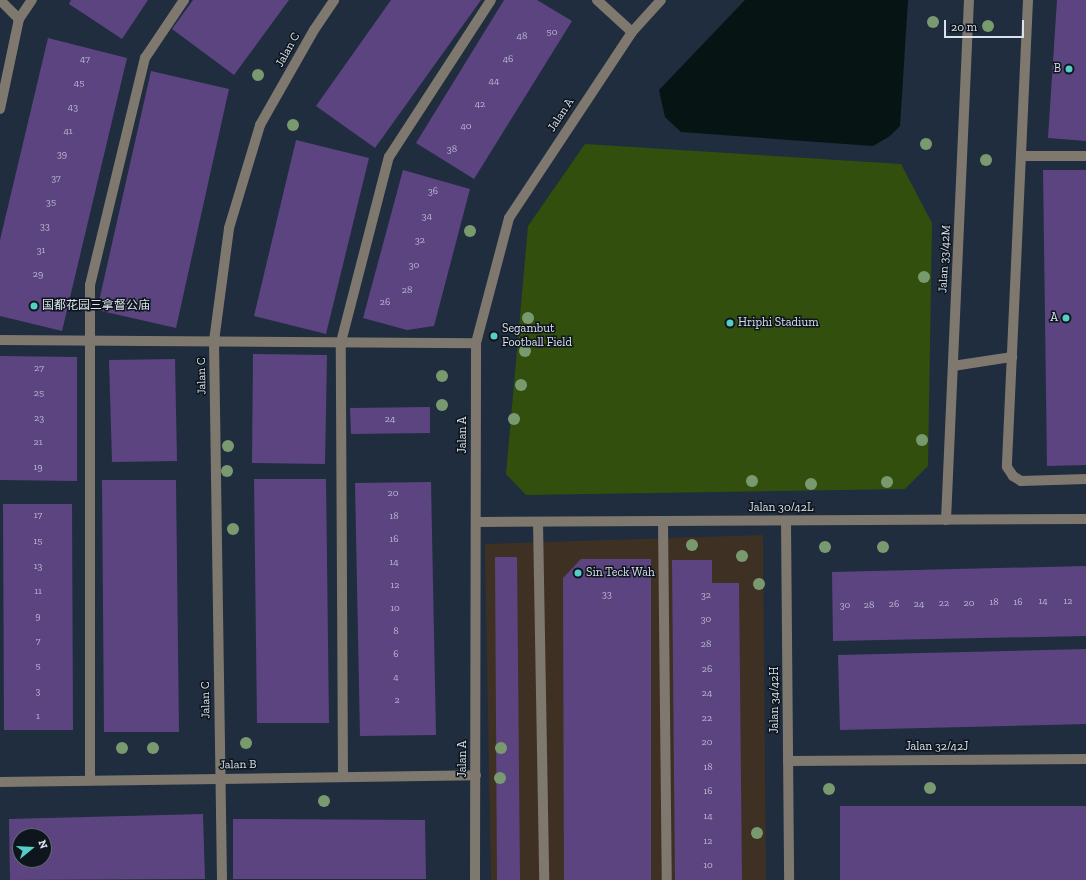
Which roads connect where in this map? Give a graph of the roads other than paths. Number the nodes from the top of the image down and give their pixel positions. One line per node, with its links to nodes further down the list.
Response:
1 (0, 0): 10 (street)
2 (32, 0): 10 (street)
3 (184, 0): 16 (street)
4 (334, 0): 17 (street, Jalan C)
5 (491, 0): 18 (street)
6 (597, 0): 11 (street)
7 (661, 0): 11 (street, Jalan A)
8 (969, 0): 21 (street, Jalan 33/42M)
9 (1028, 0): 13 (street)
10 (19, 19): 12 (street)
11 (632, 32): 19 (street, Jalan A)
12 (0, 108)
13 (1021, 156): 14 (street); 20 (street)
14 (1086, 156)
15 (0, 340): 16 (street)
16 (90, 340): 17 (street); 34 (street)
17 (214, 342): 18 (street); 33 (street, Jalan C)
18 (342, 342): 19 (street); 32 (street)
19 (476, 343): 27 (street, Jalan A)
20 (1012, 357): 21 (street); 22 (street)
21 (953, 366): 24 (street, Jalan 33/42M)
22 (1086, 479)
23 (1086, 519): 24 (street, Jalan 30/42L)
24 (946, 520): 26 (street, Jalan 30/42L)
25 (663, 521): 26 (street, Jalan 30/42L); 28 (street, Jalan 30/42L); 39 (street)
26 (786, 521): 30 (street, Jalan 34/42H)
27 (476, 522): 28 (street, Jalan 30/42L); 31 (street, Jalan A)
28 (538, 522): 38 (street)
29 (1086, 759): 30 (street, Jalan 32/42J)
30 (788, 761): 40 (street, Jalan 34/42H)
31 (476, 775): 32 (street, Jalan B); 37 (street, Jalan A)
32 (343, 777): 33 (street, Jalan B)
33 (220, 778): 34 (street, Jalan B); 36 (street, Jalan C)
34 (90, 780): 35 (street, Jalan B)
35 (0, 782)
36 (222, 880)
37 (475, 880)
38 (544, 880)
39 (667, 880)
40 (789, 880)

